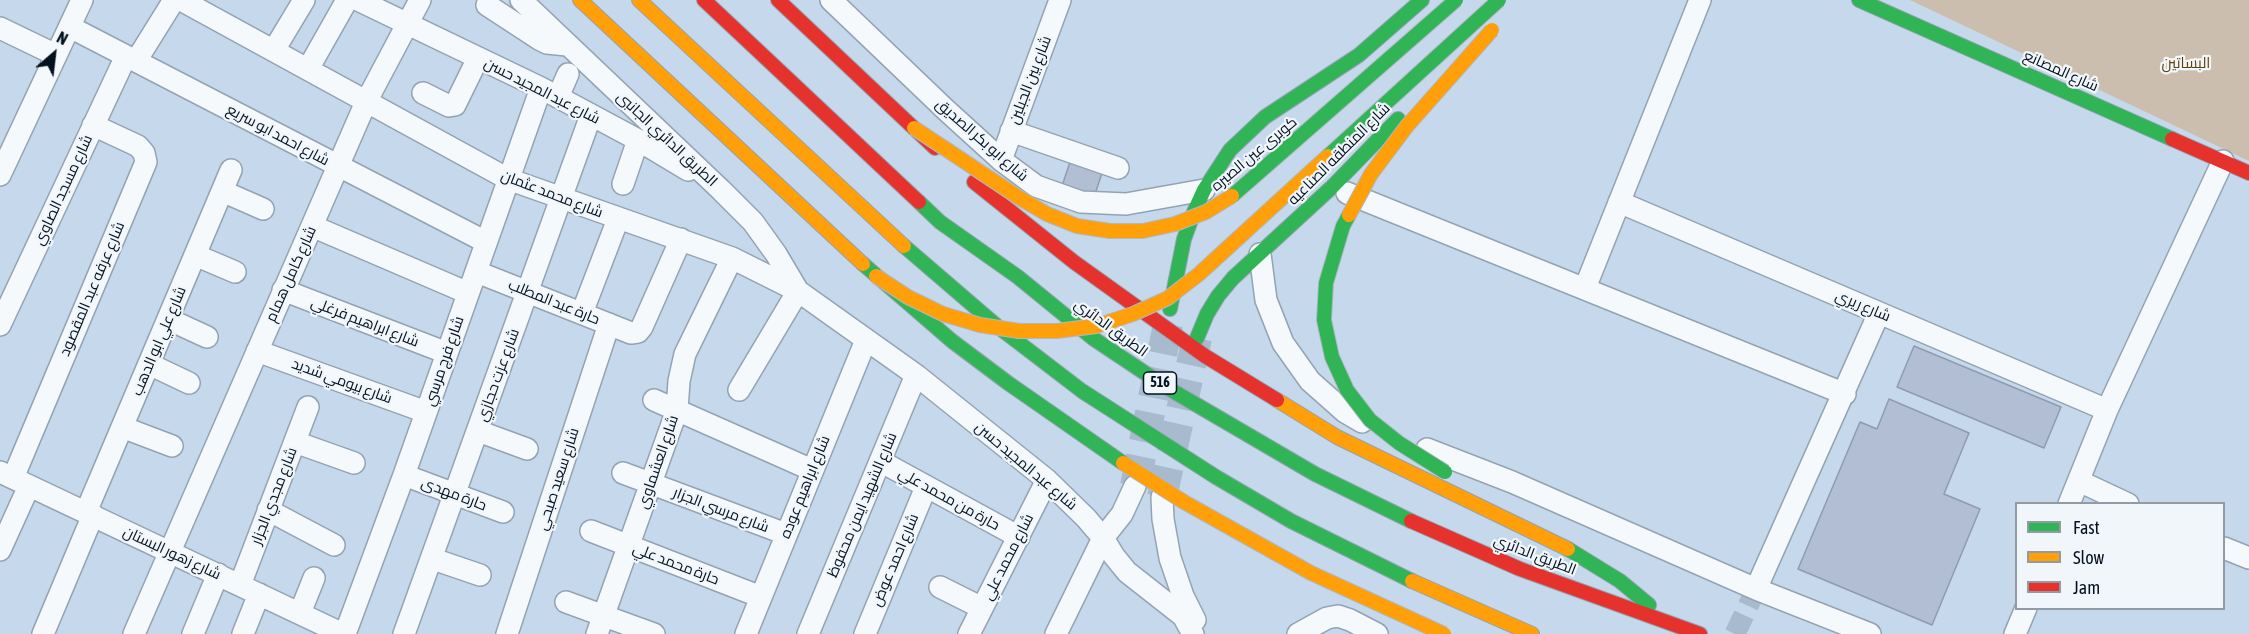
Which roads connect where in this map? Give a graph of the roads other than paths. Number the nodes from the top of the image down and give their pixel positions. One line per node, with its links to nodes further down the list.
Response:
1 (82, 0): 24 (street)
2 (174, 0): 30 (street, شارع مسجد الصاوي)
3 (181, 0): 27 (street, شارع محمد عثمان)
4 (304, 0): 27 (street)
5 (347, 0): 31 (street)
6 (358, 0): 23 (street, شارع عبد المجيد حسن)
7 (420, 0): 23 (street, شارع كامل همام)
8 (521, 0): 26 (street, الطريق الدائري الجانبى)
9 (580, 0): 66 (main road)
10 (639, 0): 160 (main road)
11 (704, 0): 140 (main road, الطريق الدائري / 516)
12 (778, 0): 38 (main road)
13 (831, 0): 41 (street, شارع ابو بكر الصديق)
14 (1060, 0): 39 (street, شارع بين الجبلين)
15 (1422, 0): 52 (main road)
16 (1456, 0): 38 (main road, كوبرى عين الصيره, bridge)
17 (1499, 0): 66 (main road, bridge)
18 (1513, 0): 50 (main road, شارع المنطقه الصناعيه)
19 (1700, 0): 55 (street)
20 (1859, 0): 42 (main road, شارع المصانع)
21 (487, 5): 26 (street)
22 (1498, 23): 120 (main road, bridge)
23 (406, 24): 29 (street, شارع عبد المجيد حسن); 35 (street, شارع كامل همام)
24 (70, 27): 28 (street); 30 (street, شارع احمد ابو سريع)
25 (0, 28): 28 (street)
26 (568, 45): 51 (street, الطريق الدائري الجانبى)
27 (274, 50): 31 (street, شارع محمد عثمان)
28 (56, 56): 47 (street)
29 (478, 58): 33 (street); 34 (street, شارع عبد المجيد حسن)
30 (131, 59): 37 (street, شارع مسجد الصاوي); 43 (street, شارع احمد ابو سريع)
31 (308, 69): 35 (street, شارع محمد عثمان)
32 (568, 74): 34 (street, شارع فرج مرسي)
33 (423, 93)
34 (549, 93): 36 (street, شارع عبد المجيد حسن); 48 (street, شارع فرج مرسي)
35 (366, 102): 43 (street, شارع كامل همام); 48 (street, شارع محمد عثمان)
36 (591, 115): 40 (street, شارع عبد المجيد حسن); 54 (street, شارع عزت حجازي)
37 (93, 125): 77 (street, شارع مسجد الصاوي); 103 (street, شارع عرفه عبد المقصود)
38 (914, 128): 120 (main road)
39 (1011, 131): 41 (street, شارع بين الجبلين); 44 (street)
40 (638, 140): 49 (street); 51 (street, شارع عبد المجيد حسن)
41 (1001, 160): 52 (street, شارع ابو بكر الصديق)
42 (2223, 161): 46 (main road, شارع المصانع); 91 (street)
43 (338, 166): 58 (street, شارع كامل همام); 60 (street, شارع احمد ابو سريع)
44 (1118, 168)
45 (231, 170): 53 (street, شارع علي ابو الدهب)
46 (2249, 173)
47 (0, 175)
48 (508, 179): 54 (street, شارع محمد عثمان); 60 (street, شارع فرج مرسي)
49 (623, 184)
50 (1332, 187): 61 (main road, شارع المنطقه الصناعيه); 67 (street)
51 (722, 190): 69 (street, الطريق الدائري الجانبى)
52 (1204, 190): 75 (main road)
53 (222, 192): 56 (street); 62 (street, شارع علي ابو الدهب)
54 (560, 199): 57 (street, شارع محمد عثمان); 70 (street, شارع عزت حجازي)
55 (1620, 202): 67 (street); 73 (street, شارع ريري)
56 (263, 209)
57 (618, 219): 59 (street, شارع محمد عثمان); 72 (street)
58 (312, 226): 68 (street, شارع كامل همام); 71 (street)
59 (681, 239): 63 (street, شارع محمد عثمان); 76 (street, حارة عبد المطلب)
60 (486, 242): 65 (street, شارع فرج مرسي)
61 (1260, 254): 79 (main road, شارع المنطقه الصناعيه); 133 (street)
62 (195, 255): 64 (street); 74 (street, شارع علي ابو الدهب)
63 (732, 258): 69 (street, شارع محمد عثمان); 90 (street, شارع العشماوي)
64 (235, 272)
65 (477, 272): 70 (street, حارة عبد المطلب); 71 (street, شارع فرج مرسي)
66 (876, 276): 159 (main road, bridge)
67 (1585, 288): 87 (street)
68 (283, 290): 81 (street, شارع كامل همام); 82 (street, شارع ابراهيم فرغلي)
69 (798, 291): 80 (street, شارع محمد عثمان); 86 (street)
70 (528, 292): 72 (street, حارة عبد المطلب); 94 (street, شارع عزت حجازي)
71 (468, 293): 82 (street, شارع فرج مرسي)
72 (582, 313): 76 (street, حارة عبد المطلب)
73 (1879, 313): 87 (street); 91 (street, شارع ريري)
74 (168, 319): 78 (street); 83 (street, شارع علي ابو الدهب)
75 (1169, 320)
76 (609, 324): 149 (street, شارع سعيد صبحي)
77 (0, 325)
78 (207, 337)
79 (1197, 338)
80 (866, 340): 84 (street, شارع عبد المجيد حسن); 100 (street, شارع ابراهيم عوده)
81 (257, 351): 92 (street, شارع بيومي شديد); 125 (street, شارع كامل همام)
82 (447, 353): 92 (street, شارع فرج مرسي)
83 (149, 364): 85 (street); 93 (street, شارع علي ابو الدهب)
84 (916, 375): 98 (street, شارع الشهيد ايمن محفوظ); 104 (street, شارع عبد المجيد حسن)
85 (189, 383)
86 (739, 390)
87 (1845, 394): 133 (street)
88 (654, 400): 90 (street)
89 (308, 407): 95 (street, شارع مجدي الجزار)
90 (677, 410): 100 (street); 106 (street, شارع العشماوي)
91 (2107, 410): 105 (street)
92 (426, 412): 102 (street, شارع فرج مرسي)
93 (122, 427): 96 (street); 115 (street, شارع علي ابو الدهب)
94 (478, 431): 97 (street); 109 (street, شارع عزت حجازي)
95 (295, 442): 99 (street); 113 (street, شارع مجدي الجزار)
96 (172, 446)
97 (527, 449)
98 (880, 462): 108 (street, حارة من محمد علي); 152 (street, شارع الشهيد ايمن محفوظ)
99 (354, 463)
100 (812, 470): 117 (street, شارع ابراهيم عوده)
101 (623, 473): 106 (street, شارع مرسي الجزار)
102 (404, 475): 109 (street, حارة مهدى); 147 (street, شارع فرج مرسي)
103 (14, 479): 115 (street, شارع زهور البستان); 124 (street, شارع عرفه عبد المقصود)
104 (1047, 480): 118 (street, شارع محمد علي); 119 (street, شارع عبد المجيد حسن)
105 (2079, 481): 111 (street); 112 (street)
106 (651, 483): 117 (street, شارع مرسي الجزار); 122 (street, شارع العشماوي)
107 (1135, 486): 119 (street)
108 (926, 487): 118 (street, حارة من محمد علي); 153 (street, شارع احمد عوض)
109 (456, 494): 114 (street, حارة مهدى); 126 (street, شارع عزت حجازي)
110 (1162, 497): 157 (street)
111 (2070, 502)
112 (2124, 502)
113 (268, 510): 121 (street); 131 (street, شارع مجدي الجزار)
114 (503, 512)
115 (89, 514): 125 (street, شارع زهور البستان); 143 (street, شارع علي ابو الدهب)
116 (591, 531): 122 (street, حارة محمد علي)
117 (786, 534): 135 (street, شارع ابراهيم عوده)
118 (1019, 537): 137 (street, شارع محمد علي)
119 (1103, 538): 155 (street); 156 (street, شارع عبد المجيد حسن)
120 (1555, 542): 140 (main road)
121 (334, 545)
122 (629, 546): 135 (street, حارة محمد علي); 141 (street, شارع العشماوي)
123 (2225, 549): 127 (street)
124 (0, 550)
125 (171, 552): 128 (street, شارع زهور البستان); 144 (street, شارع كامل همام)
126 (433, 558): 129 (street); 148 (street, شارع عزت حجازي)
127 (2249, 558)
128 (218, 574): 131 (street, شارع زهور البستان); 145 (street)
129 (480, 575)
130 (314, 578): 139 (street)
131 (240, 585): 134 (street, شارع زهور البستان)
132 (940, 587): 137 (street)
133 (1756, 590): 162 (street)
134 (259, 594): 139 (street, شارع زهور البستان); 146 (street)
135 (760, 597): 151 (street, شارع ابراهيم عوده)
136 (566, 602): 141 (street)
137 (982, 608): 154 (street, شارع محمد علي)
138 (2026, 610): 163 (street)
139 (300, 614): 147 (street, شارع زهور البستان)
140 (1663, 619): 161 (main road, الطريق الدائري / 516)
141 (600, 625): 150 (street)
142 (1309, 632): 158 (street)
143 (43, 634)
144 (134, 634)
145 (193, 634)
146 (243, 634)
147 (344, 634)
148 (404, 634)
149 (507, 634)
150 (654, 634)
151 (746, 634)
152 (808, 634)
153 (865, 634)
154 (969, 634)
155 (1056, 634)
156 (1193, 634)
157 (1202, 634)
158 (1377, 634)
159 (1444, 634)
160 (1532, 634)
161 (1700, 634)
162 (1870, 634)
163 (2015, 634)

